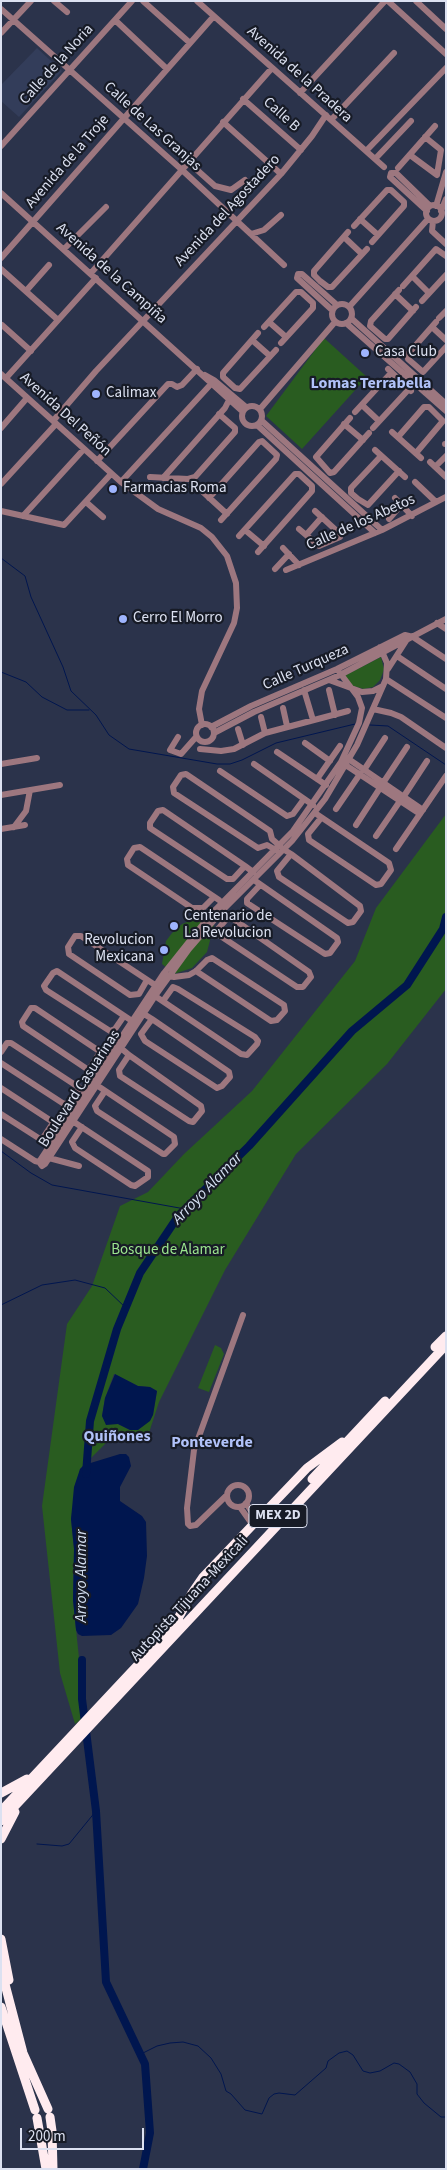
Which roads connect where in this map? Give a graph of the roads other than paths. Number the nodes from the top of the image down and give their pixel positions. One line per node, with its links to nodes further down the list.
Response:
1 (31, 1): 11 (street)
2 (54, 1): 9 (street)
3 (132, 1): 12 (street, Calle de la Noria)
4 (143, 1): 15 (street)
5 (197, 1): 10 (street, Avenida de la Pradera)
6 (387, 1): 17 (street); 22 (street)
7 (416, 1): 13 (street)
8 (1, 9): 11 (street, Calle de Las Granjas)
9 (67, 12)
10 (214, 16): 15 (street, Avenida de la Troje); 19 (street, Avenida de la Pradera)
11 (13, 20): 14 (street); 21 (street, Calle de Las Granjas)
12 (115, 20): 18 (street); 21 (street, Calle de la Noria)
13 (446, 29)
14 (1, 33)
15 (190, 43): 18 (street, Avenida de la Troje)
16 (394, 53): 25 (street, Avenida del Agostadero)
17 (446, 54)
18 (167, 68): 24 (street, Avenida de la Troje)
19 (272, 68): 22 (street, Avenida de la Pradera); 23 (street)
20 (446, 68): 32 (street)
21 (70, 70): 24 (street, Calle de Las Granjas); 30 (street, Calle de la Noria)
22 (300, 93): 25 (street, Avenida de la Pradera)
23 (243, 99): 27 (street); 31 (street, Calle B)
24 (124, 118): 39 (street, Calle de Las Granjas); 53 (street, Avenida de la Troje)
25 (328, 118): 31 (street, Avenida del Agostadero); 32 (street, Avenida de la Pradera)
26 (411, 121): 34 (street)
27 (223, 122): 35 (street); 41 (street)
28 (434, 126): 29 (street)
29 (426, 137): 33 (street); 36 (street)
30 (1, 146)
31 (301, 150): 41 (street, Avenida del Agostadero)
32 (366, 151): 34 (street, Avenida de la Pradera)
33 (410, 155): 36 (street); 38 (street)
34 (375, 159): 37 (street, Avenida de la Pradera)
35 (187, 161): 39 (street); 42 (street)
36 (443, 163)
37 (384, 167)
38 (398, 168)
39 (181, 169): 51 (street, Calle de Las Granjas); 65 (street)
40 (446, 172): 48 (street)
41 (281, 174): 51 (street, Avenida del Agostadero)
42 (245, 180)
43 (403, 189): 45 (street); 48 (street); 48 (street)
44 (1, 193): 53 (street, Avenida de la Campiña)
45 (398, 196): 50 (street); 56 (street)
46 (446, 199): 48 (street)
47 (106, 207): 59 (street)
48 (434, 208): 52 (street); 52 (street)
49 (281, 215): 55 (street)
50 (360, 219): 54 (street); 56 (street)
51 (237, 220): 55 (street, Calle de Las Granjas); 80 (street, Avenida del Agostadero)
52 (431, 220): 58 (street); 76 (street)
53 (33, 222): 59 (street, Avenida de la Campiña); 61 (street, Avenida de la Troje)
54 (354, 226)
55 (251, 234): 63 (street, Calle de Las Granjas)
56 (378, 235): 57 (street)
57 (372, 242)
58 (446, 244)
59 (64, 249): 65 (street, Avenida de la Campiña)
60 (446, 256): 67 (street)
61 (1, 258)
62 (49, 265): 72 (street)
63 (284, 265)
64 (1, 269): 72 (street)
65 (91, 273): 68 (street, Avenida de la Campiña)
66 (446, 275): 73 (street)
67 (412, 276): 71 (street); 73 (street)
68 (96, 278): 79 (street); 80 (street, Avenida de la Campiña)
69 (320, 280): 69 (street); 70 (street)
70 (313, 289): 74 (street); 77 (street)
71 (399, 290): 86 (street); 86 (street)
72 (26, 291): 79 (street)
73 (429, 293): 75 (street)
74 (306, 296): 87 (street); 87 (street)
75 (422, 301)
76 (349, 307): 77 (street); 81 (street)
77 (334, 308): 82 (street)
78 (446, 311): 83 (street)
79 (58, 320): 93 (street)
80 (144, 320): 96 (street, Avenida de la Campiña); 112 (street, Avenida del Agostadero)
81 (349, 320): 82 (street); 86 (street); 97 (street)
82 (336, 322): 106 (street)
83 (436, 322): 89 (street); 95 (street)
84 (2, 325): 93 (street)
85 (258, 333): 88 (street)
86 (375, 335): 97 (street)
87 (286, 338): 90 (street)
88 (252, 340): 94 (street); 101 (street)
89 (446, 340)
90 (281, 343)
91 (446, 347): 95 (street)
92 (276, 350): 94 (street)
93 (30, 351): 98 (street)
94 (270, 356): 101 (street)
95 (414, 365): 97 (street)
96 (197, 369): 100 (street, Avenida de la Campiña); 128 (street)
97 (407, 372): 99 (street); 104 (street)
98 (4, 376): 102 (street, Avenida Del Peñón)
99 (400, 380): 103 (street); 111 (street)
100 (215, 386): 101 (street, Avenida de la Campiña); 140 (street)
101 (230, 392): 105 (street, Avenida de la Campiña); 105 (street, Avenida de la Campiña); 109 (street)
102 (27, 398): 112 (street, Avenida Del Peñón); 115 (street)
103 (362, 405): 107 (street); 111 (street)
104 (444, 407): 108 (street)
105 (244, 409): 106 (street); 113 (street)
106 (260, 409): 113 (street)
107 (356, 412)
108 (436, 413): 117 (street); 123 (street)
109 (219, 414): 138 (street); 138 (street)
110 (350, 418): 114 (street)
111 (379, 421): 118 (street)
112 (54, 422): 121 (street, Avenida Del Peñón); 142 (street, Avenida del Agostadero)
113 (259, 423): 119 (street); 126 (street)
114 (344, 424): 118 (street); 130 (street)
115 (1, 428)
116 (392, 432): 117 (street)
117 (398, 437): 123 (street)
118 (363, 440): 130 (street)
119 (275, 442): 120 (street); 126 (street)
120 (270, 448): 145 (street); 153 (street)
121 (84, 449): 128 (street, Avenida Del Peñón); 154 (street)
122 (375, 450): 124 (street)
123 (416, 453): 127 (street)
124 (381, 456): 132 (street); 147 (street)
125 (446, 456): 131 (street)
126 (297, 457): 133 (street)
127 (421, 458)
128 (97, 461): 134 (street, Avenida Del Peñón)
129 (430, 462): 131 (street)
130 (323, 466): 133 (street)
131 (435, 467): 137 (street)
132 (399, 471): 136 (street); 147 (street)
133 (315, 472): 139 (street); 147 (street); 162 (street)
134 (111, 474): 140 (street, Avenida Del Peñón); 148 (street)
135 (150, 477): 138 (street)
136 (405, 477)
137 (446, 477)
138 (163, 478)
139 (306, 481): 161 (street); 166 (street)
140 (120, 482): 196 (street, Avenida Del Peñón)
141 (414, 482): 149 (street)
142 (1, 484)
143 (203, 492): 145 (street)
144 (446, 497): 149 (street, Calle de los Abetos)
145 (209, 498): 153 (street)
146 (396, 498): 150 (street)
147 (356, 501): 162 (street)
148 (86, 502): 154 (street); 156 (street)
149 (436, 502): 155 (street, Calle de los Abetos)
150 (402, 504): 155 (street); 158 (street)
151 (1, 511): 154 (street)
152 (315, 511): 157 (street)
153 (227, 514): 159 (street)
154 (22, 516)
155 (412, 516): 162 (street, Calle de los Abetos)
156 (104, 517)
157 (322, 517): 163 (street); 165 (street)
158 (389, 518)
159 (221, 520)
160 (299, 529): 163 (street)
161 (245, 530): 164 (street); 166 (street)
162 (379, 532): 168 (street, Calle de los Abetos)
163 (306, 535): 165 (street)
164 (239, 536)
165 (330, 543): 168 (street)
166 (264, 546): 169 (street)
167 (283, 548): 170 (street)
168 (333, 551): 171 (street, Calle de los Abetos)
169 (258, 552)
170 (289, 554): 171 (street); 172 (street)
171 (299, 565): 173 (street, Calle de los Abetos)
172 (275, 569)
173 (286, 570)
174 (446, 619): 175 (street, Calle Turqueza)
175 (437, 623): 176 (street); 177 (street, Calle Turqueza)
176 (446, 629)
177 (410, 639): 178 (street, Calle Turqueza); 179 (street); 180 (street)
178 (382, 650): 181 (street, Boulevard Casuarinas); 182 (street, Calle Turqueza)
179 (397, 656): 181 (street); 185 (street)
180 (446, 659)
181 (388, 669): 184 (street, Boulevard Casuarinas)
182 (339, 672): 183 (street, Calle Turqueza); 188 (street, Boulevard Casuarinas); 199 (street, Calle Turqueza)
183 (329, 680): 186 (street, Calle Turqueza); 188 (street)
184 (384, 682): 188 (street); 190 (street, Boulevard Casuarinas); 194 (street)
185 (446, 689)
186 (304, 690): 195 (street); 199 (street, Calle Turqueza)
187 (329, 690): 192 (street)
188 (353, 690): 205 (street, Boulevard Casuarinas)
189 (283, 708): 197 (street)
190 (373, 709): 205 (street, Boulevard Casuarinas); 209 (street)
191 (348, 711): 192 (street)
192 (335, 714): 195 (street)
193 (260, 717): 200 (street)
194 (446, 718)
195 (313, 720): 197 (street)
196 (202, 725): 199 (street); 202 (street)
197 (287, 726): 200 (street)
198 (238, 729): 206 (street)
199 (212, 730): 202 (street)
200 (266, 733): 206 (street)
201 (178, 737): 202 (street)
202 (196, 737)
203 (385, 738): 219 (street)
204 (305, 743): 213 (street)
205 (354, 743): 214 (street, Boulevard Casuarinas)
206 (243, 744): 210 (street)
207 (340, 746): 213 (street)
208 (407, 747): 224 (street)
209 (446, 748)
210 (200, 749)
211 (277, 752): 221 (street)
212 (37, 758): 216 (street)
213 (330, 760): 221 (street)
214 (345, 761): 219 (street); 223 (street, Boulevard Casuarinas); 232 (street, Boulevard Casuarinas)
215 (428, 761): 228 (street)
216 (1, 764)
217 (254, 764): 227 (street)
218 (220, 771): 227 (street)
219 (362, 772): 224 (street); 230 (street)
220 (446, 776): 231 (street)
221 (318, 779): 223 (street)
222 (60, 785): 225 (street)
223 (326, 785): 229 (street, Boulevard Casuarinas)
224 (382, 785): 228 (street); 234 (street)
225 (30, 790): 226 (street); 236 (street)
226 (1, 795)
227 (304, 798): 229 (street)
228 (402, 798): 231 (street); 238 (street)
229 (313, 805): 239 (street, Boulevard Casuarinas)
230 (336, 809)
231 (421, 812): 240 (street)
232 (315, 813): 233 (street); 239 (street, Boulevard Casuarinas)
233 (321, 818): 233 (street)
234 (356, 824)
235 (25, 825): 236 (street)
236 (14, 827): 237 (street)
237 (1, 829)
238 (376, 836)
239 (280, 848): 239 (street); 241 (street); 243 (street, Boulevard Casuarinas); 244 (street, Boulevard Casuarinas)
240 (396, 849)
241 (290, 854): 241 (street)
242 (245, 866): 242 (street); 243 (street)
243 (253, 872): 247 (street, Boulevard Casuarinas)
244 (254, 880): 245 (street); 248 (street, Boulevard Casuarinas)
245 (260, 886): 245 (street)
246 (214, 897): 246 (street); 247 (street)
247 (222, 903): 251 (street, Boulevard Casuarinas)
248 (222, 912): 249 (street); 251 (street, Boulevard Casuarinas)
249 (229, 916): 249 (street)
250 (196, 971): 250 (street); 251 (street)
251 (166, 975): 253 (street, Boulevard Casuarinas); 254 (street, Boulevard Casuarinas)
252 (147, 980): 252 (street); 253 (street)
253 (155, 985): 259 (street, Boulevard Casuarinas)
254 (155, 996): 255 (street); 256 (street, Boulevard Casuarinas)
255 (163, 1001): 255 (street)
256 (144, 1014): 258 (street); 260 (street, Boulevard Casuarinas)
257 (124, 1016): 257 (street); 259 (street)
258 (152, 1019): 258 (street)
259 (132, 1021): 264 (street, Boulevard Casuarinas)
260 (122, 1049): 263 (street); 264 (street, Boulevard Casuarinas)
261 (1, 1052): 268 (street)
262 (100, 1052): 262 (street); 264 (street)
263 (129, 1055): 263 (street)
264 (111, 1059): 266 (street, Boulevard Casuarinas); 270 (street, Boulevard Casuarinas)
265 (1, 1063): 268 (street)
266 (98, 1086): 269 (street); 272 (street, Boulevard Casuarinas)
267 (1, 1088): 273 (street)
268 (79, 1088): 270 (street)
269 (105, 1091): 269 (street)
270 (86, 1092): 275 (street, Boulevard Casuarinas)
271 (1, 1114): 273 (street)
272 (74, 1122): 274 (street); 277 (street, Boulevard Casuarinas)
273 (53, 1123): 275 (street)
274 (82, 1127): 274 (street)
275 (62, 1128): 278 (street, Boulevard Casuarinas)
276 (1, 1139): 278 (street)
277 (49, 1158): 278 (street, Boulevard Casuarinas); 279 (street)
278 (39, 1162)
279 (80, 1166)
280 (242, 1315): 286 (street)
281 (446, 1336): 283 (highway, Autopista Tijuana-Mexicali / MEX 2D)
282 (446, 1344): 290 (highway, Autopista Tijuana-Mexicali / MEX 2D)
283 (353, 1435): 288 (highway); 289 (highway, Autopista Tijuana-Mexicali / MEX 2D)
284 (227, 1494): 285 (street); 286 (street); 287 (street)
285 (230, 1504): 286 (street); 287 (street)
286 (215, 1505)
287 (243, 1505): 288 (street)
288 (254, 1522): 289 (highway)
289 (175, 1625): 290 (highway, Autopista Tijuana-Mexicali / MEX 2D)
290 (112, 1697): 291 (highway, Autopista Tijuana-Mexicali / MEX 2D)
291 (47, 1766): 292 (highway, Autopista Tijuana-Mexicali / MEX 2D); 293 (highway); 294 (highway, MEX 2D)
292 (36, 1784): 295 (highway); 296 (highway, MEX 2D)
293 (1, 1793)
294 (1, 1811)
295 (1, 1821)
296 (1, 1839)
297 (1, 1939): 299 (highway)
298 (1, 1969): 299 (highway)
299 (8, 1992): 302 (highway)
300 (1, 2007): 301 (highway)
301 (46, 2169)
302 (53, 2169)

